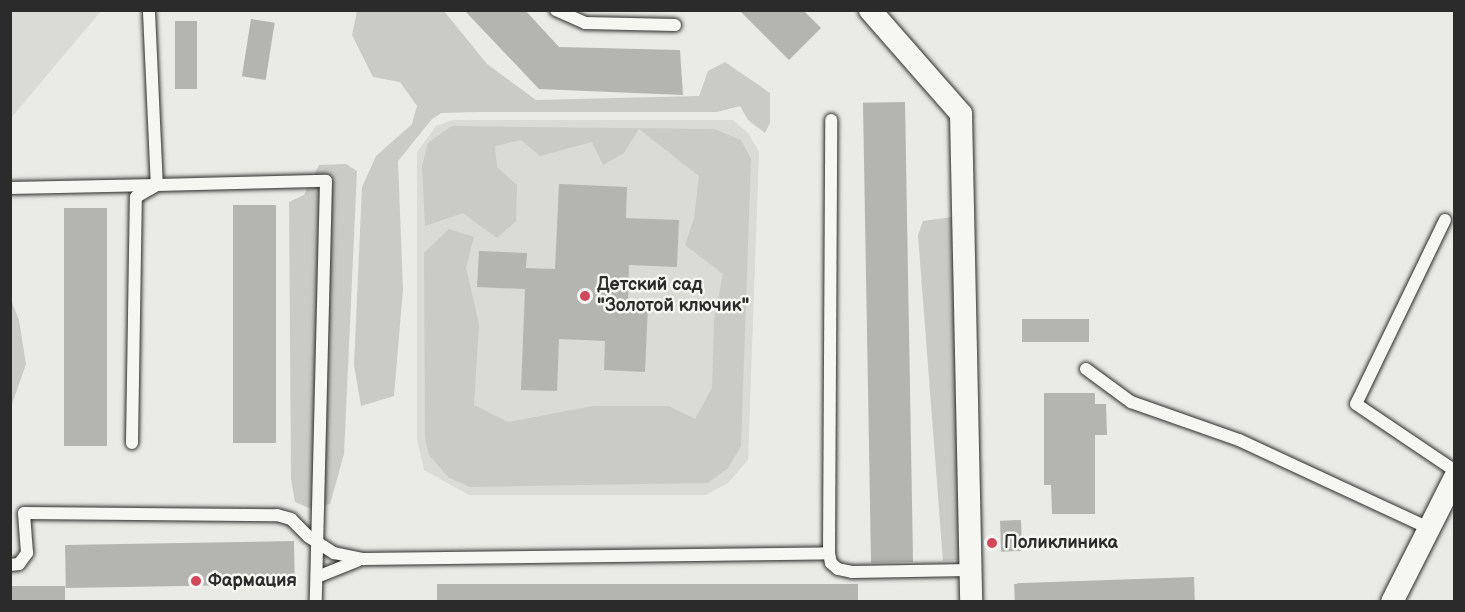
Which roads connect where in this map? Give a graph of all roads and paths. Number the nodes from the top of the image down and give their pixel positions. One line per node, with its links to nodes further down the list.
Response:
1 (556, 10): 6 (lane)
2 (870, 10): 20 (street)
3 (1290, 10): 4 (path)
4 (1353, 10)
5 (149, 12): 8 (lane)
6 (675, 25)
7 (831, 120): 17 (lane)
8 (157, 185): 9 (lane); 12 (lane); 16 (lane)
9 (10, 188)
10 (1445, 220): 13 (lane)
11 (1086, 369): 15 (lane)
12 (132, 443)
13 (1455, 470)
14 (1455, 479): 15 (street)
15 (1430, 528): 24 (street)
16 (317, 541): 18 (lane); 19 (lane); 21 (lane)
17 (829, 554): 18 (lane); 20 (lane)
18 (363, 559): 21 (lane)
19 (10, 565)
20 (970, 570): 23 (street)
21 (316, 577): 22 (lane)
22 (316, 602)
23 (971, 602)
24 (1392, 602)

